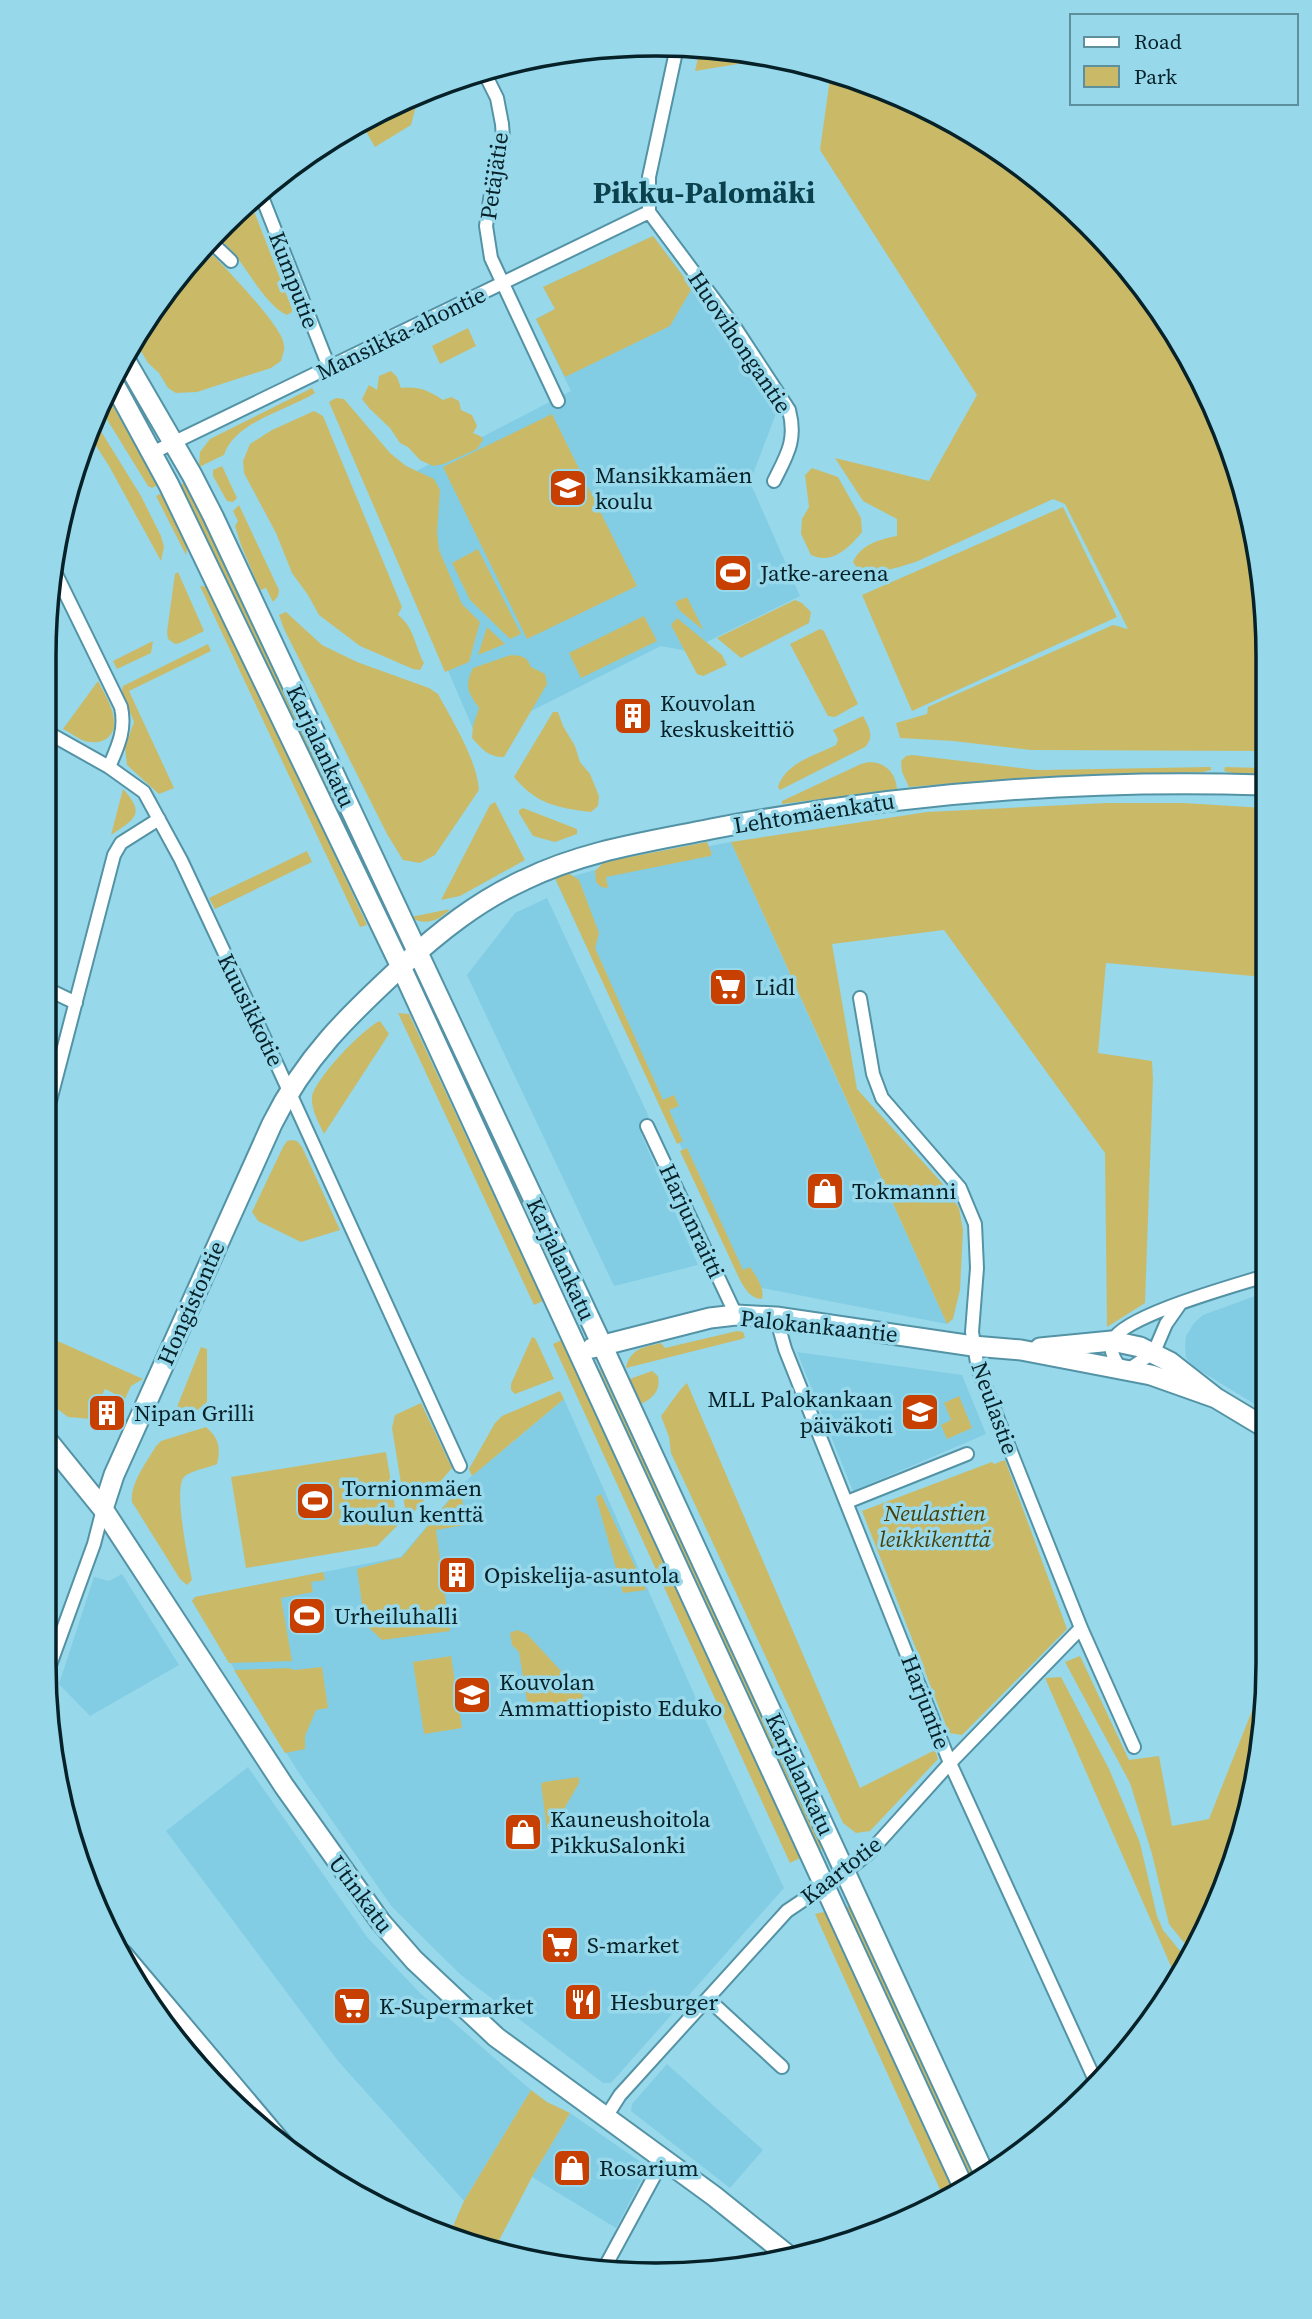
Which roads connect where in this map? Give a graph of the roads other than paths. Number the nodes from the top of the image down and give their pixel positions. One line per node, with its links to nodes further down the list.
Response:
1 (675, 56): 4 (street)
2 (488, 80): 7 (street, Petäjätie)
3 (264, 202): 8 (street, Kumputie)
4 (649, 212): 7 (street, Mansikka-ahontie); 14 (street, Huovihongantie)
5 (217, 248): 6 (street)
6 (231, 261)
7 (502, 284): 8 (street, Mansikka-ahontie); 11 (street, Petäjätie)
8 (329, 367): 12 (street, Mansikka-ahontie)
9 (130, 368): 12 (main road, Karjalankatu)
10 (118, 391): 13 (main road, Karjalankatu)
11 (558, 401)
12 (174, 442): 13 (street, Mansikka-ahontie); 20 (main road, Karjalankatu)
13 (152, 453): 21 (main road, Karjalankatu)
14 (774, 481)
15 (60, 583): 17 (street)
16 (56, 737): 17 (street, Kuusikkotie)
17 (109, 767): 19 (street, Kuusikkotie)
18 (1256, 785): 20 (main road, Lehtomäenkatu)
19 (159, 819): 24 (street); 26 (street, Kuusikkotie)
20 (416, 953): 21 (main road, Lehtomäenkatu); 33 (main road, Karjalankatu)
21 (401, 967): 26 (main road, Hongistontie); 36 (main road, Karjalankatu)
22 (56, 993): 24 (street)
23 (860, 998): 34 (street, Neulastie)
24 (76, 1003): 25 (street)
25 (56, 1079)
26 (289, 1092): 43 (street, Kuusikkotie); 45 (main road, Hongistontie)
27 (647, 1126): 30 (street, Harjunraitti)
28 (1256, 1279): 29 (street)
29 (1181, 1303): 32 (street); 37 (street)
30 (736, 1315): 31 (main road, Palokankaantie); 33 (main road, Palokankaantie)
31 (776, 1317): 34 (main road, Palokankaantie); 44 (street, Harjuntie)
32 (1112, 1341): 35 (main road, Palokankaantie); 37 (main road); 38 (street)
33 (602, 1345): 36 (main road, Palokankaantie); 50 (main road, Karjalankatu)
34 (973, 1346): 35 (main road, Palokankaantie); 46 (street, Neulastie)
35 (1021, 1350): 38 (main road, Palokankaantie)
36 (578, 1352): 51 (main road, Karjalankatu)
37 (1154, 1352): 38 (street); 39 (main road)
38 (1125, 1370): 39 (main road, Palokankaantie)
39 (1216, 1398): 40 (main road)
40 (1256, 1422)
41 (56, 1451): 45 (main road, Utinkatu)
42 (967, 1454): 44 (street)
43 (460, 1466)
44 (847, 1503): 49 (street, Harjuntie)
45 (103, 1509): 47 (street, Hongistontie); 56 (main road, Utinkatu)
46 (1081, 1628): 48 (street, Neulastie); 49 (street, Kaartotie)
47 (56, 1643)
48 (1134, 1746)
49 (950, 1763): 50 (street, Kaartotie); 55 (street, Harjuntie)
50 (845, 1872): 51 (street, Kaartotie); 59 (main road, Karjalankatu)
51 (824, 1887): 53 (street, Kaartotie); 60 (main road, Karjalankatu)
52 (141, 1971): 57 (street)
53 (708, 1999): 54 (street); 56 (street, Kaartotie)
54 (782, 2067)
55 (1092, 2074)
56 (606, 2117): 58 (main road, Utinkatu)
57 (265, 2118)
58 (663, 2160): 61 (main road, Utinkatu); 62 (street)
59 (981, 2167)
60 (960, 2180)
61 (781, 2249)
62 (608, 2261)

